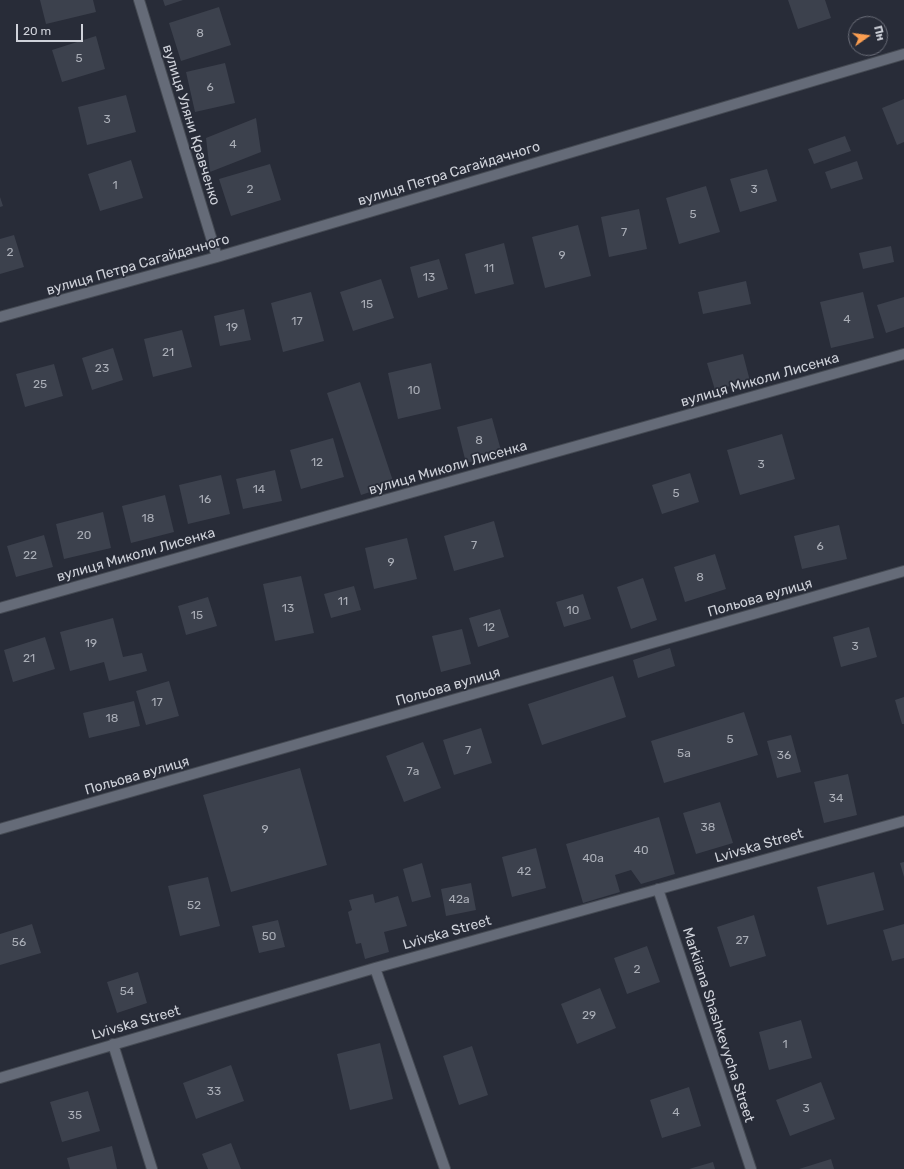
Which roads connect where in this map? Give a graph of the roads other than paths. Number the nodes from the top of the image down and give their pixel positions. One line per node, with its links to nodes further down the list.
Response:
1 (139, 0): 3 (street, вулиця Уляни Кравченко)
2 (904, 54): 3 (street, вулиця Петра Сагайдачного)
3 (217, 257): 4 (street, вулиця Петра Сагайдачного)
4 (0, 318)
5 (904, 354): 7 (street, вулиця Миколи Лисенка)
6 (904, 571): 9 (street, Польова вулиця)
7 (0, 608)
8 (904, 820): 10 (street, Lvivska Street)
9 (0, 829)
10 (658, 889): 11 (street, Lvivska Street); 16 (street, Markiiana Shashkevycha Street)
11 (375, 968): 12 (street, Lvivska Street); 15 (street)
12 (112, 1044): 13 (street, Lvivska Street); 14 (street)
13 (0, 1078)
14 (152, 1169)
15 (445, 1169)
16 (752, 1169)

